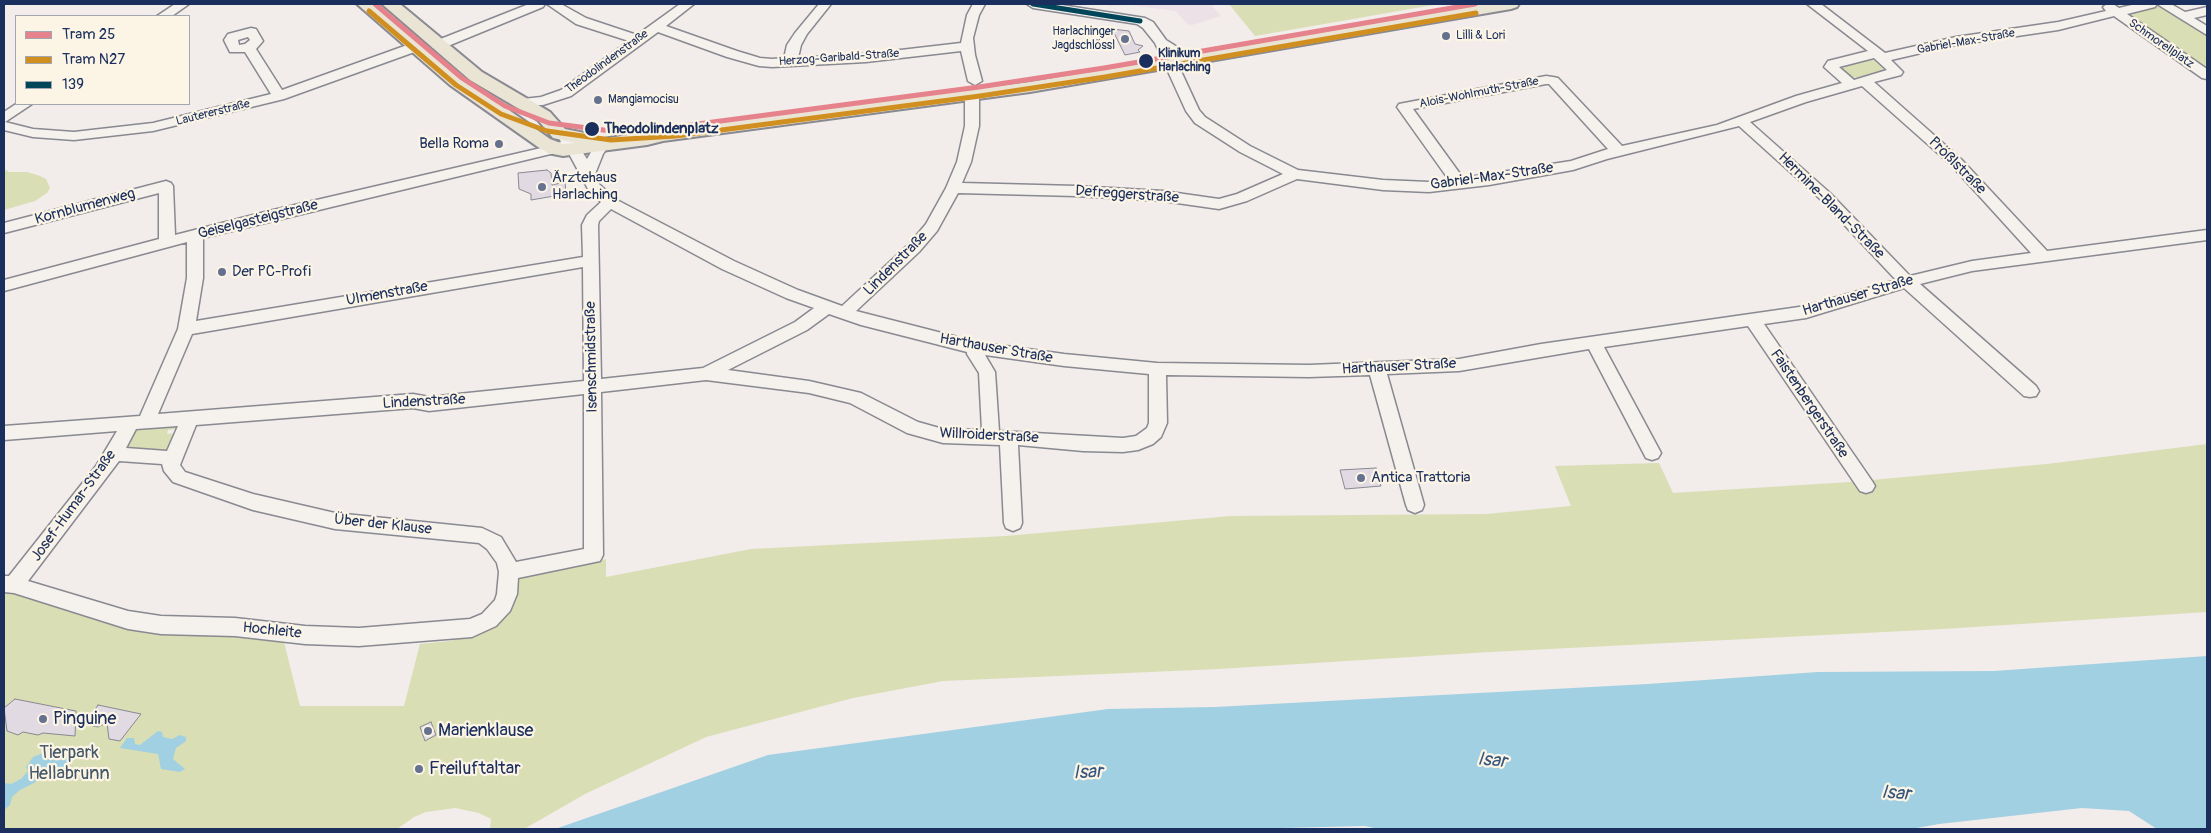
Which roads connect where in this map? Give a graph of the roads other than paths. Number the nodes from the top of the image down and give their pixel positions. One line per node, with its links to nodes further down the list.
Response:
1 (183, 4): 16 (street)
2 (365, 4): 24 (main road)
3 (390, 4): 22 (main road)
4 (539, 4): 22 (street)
5 (553, 4): 20 (street)
6 (688, 4): 18 (street, Theodolindenstraße)
7 (979, 4): 23 (street)
8 (1032, 4): 21 (street)
9 (1511, 4): 27 (main road, Geiselgasteigstraße)
10 (1814, 4): 26 (street)
11 (2151, 4): 14 (street, Schmorellplatz)
12 (2163, 4): 17 (street)
13 (817, 5): 28 (street)
14 (2110, 8): 26 (street, Gabriel-Max-Straße); 30 (street, Schmorellplatz)
15 (2207, 11): 17 (street)
16 (165, 15)
17 (2183, 16): 19 (street)
18 (656, 28): 20 (street, Theodolindenstraße); 28 (street, Herzog-Garibald-Straße)
19 (2207, 31)
20 (638, 40): 33 (street, Theodolindenstraße)
21 (1161, 43): 27 (street); 29 (street, Gabriel-Max-Straße)
22 (438, 45): 35 (main road)
23 (967, 46): 28 (street, Herzog-Garibald-Straße); 32 (street, Lindenstraße)
24 (415, 47): 34 (street, Lautererstraße); 37 (main road)
25 (249, 48): 34 (street)
26 (1879, 56): 31 (street, Gabriel-Max-Straße); 31 (street, Gabriel-Max-Straße)
27 (1206, 57): 29 (main road, Geiselgasteigstraße)
28 (790, 63)
29 (1170, 63): 32 (main road, Geiselgasteigstraße); 45 (street, Gabriel-Max-Straße)
30 (2207, 75)
31 (1859, 83): 38 (street, Gabriel-Max-Straße); 54 (street, Prößlstraße)
32 (973, 88): 41 (main road, Geiselgasteigstraße); 48 (street, Lindenstraße)
33 (566, 93): 35 (street, Theodolindenstraße); 36 (street)
34 (279, 96): 39 (street, Lautererstraße)
35 (519, 103): 36 (main road)
36 (541, 114): 37 (main road); 42 (main road)
37 (516, 122): 40 (main road)
38 (1742, 122): 43 (street, Gabriel-Max-Straße); 56 (street, Hermine-Bland-Straße)
39 (4, 126)
40 (534, 135): 42 (main road); 44 (street)
41 (597, 142): 42 (main road, Geiselgasteigstraße); 46 (street)
42 (566, 144): 44 (street, Geiselgasteigstraße); 46 (street)
43 (1619, 152): 47 (street, Gabriel-Max-Straße); 47 (street, Alois-Wohlmuth-Straße)
44 (514, 160): 52 (street, Geiselgasteigstraße)
45 (1295, 174): 47 (street, Gabriel-Max-Straße); 48 (street, Defreggerstraße)
46 (587, 175): 49 (street)
47 (1459, 184)
48 (953, 188): 59 (street, Lindenstraße)
49 (610, 202): 55 (street, Isenschmidstraße); 58 (street, Harthauser Straße)
50 (4, 228): 53 (street, Kornblumenweg)
51 (2207, 235): 54 (street, Harthauser Straße)
52 (195, 236): 53 (street, Geiselgasteigstraße); 61 (street, Josef-Humar-Straße)
53 (167, 242): 57 (street, Geiselgasteigstraße)
54 (2043, 256): 56 (street, Harthauser Straße)
55 (590, 261): 61 (street, Ulmenstraße); 69 (street, Isenschmidstraße)
56 (1907, 282): 60 (street, Harthauser Straße); 70 (street, Hermine-Bland-Straße)
57 (4, 285)
58 (826, 308): 59 (street, Harthauser Straße); 68 (street, Lindenstraße)
59 (844, 314): 63 (street, Harthauser Straße)
60 (1753, 321): 62 (street, Harthauser Straße); 78 (street, Faistenbergerstraße)
61 (186, 329): 72 (street, Josef-Humar-Straße)
62 (1594, 343): 65 (street, Harthauser Straße); 75 (street)
63 (977, 348): 64 (street, Harthauser Straße); 67 (street)
64 (1003, 352): 66 (street, Harthauser Straße); 67 (street)
65 (1377, 368): 66 (street, Harthauser Straße); 79 (street)
66 (1157, 369): 74 (street, Willroiderstraße)
67 (987, 372): 74 (street)
68 (706, 374): 69 (street, Lindenstraße); 74 (street, Willroiderstraße)
69 (593, 386): 71 (street, Lindenstraße); 81 (street, Isenschmidstraße)
70 (2030, 391)
71 (189, 420): 72 (street, Lindenstraße); 77 (street)
72 (138, 423): 73 (street, Lindenstraße); 76 (street, Josef-Humar-Straße)
73 (4, 433)
74 (1000, 438): 80 (street)
75 (1652, 453)
76 (114, 454): 77 (street); 82 (street, Josef-Humar-Straße)
77 (172, 458): 81 (street, Über der Klause)
78 (1866, 486)
79 (1415, 505)
80 (1013, 523)
81 (509, 572): 82 (street, Hochleite)
82 (9, 585)

